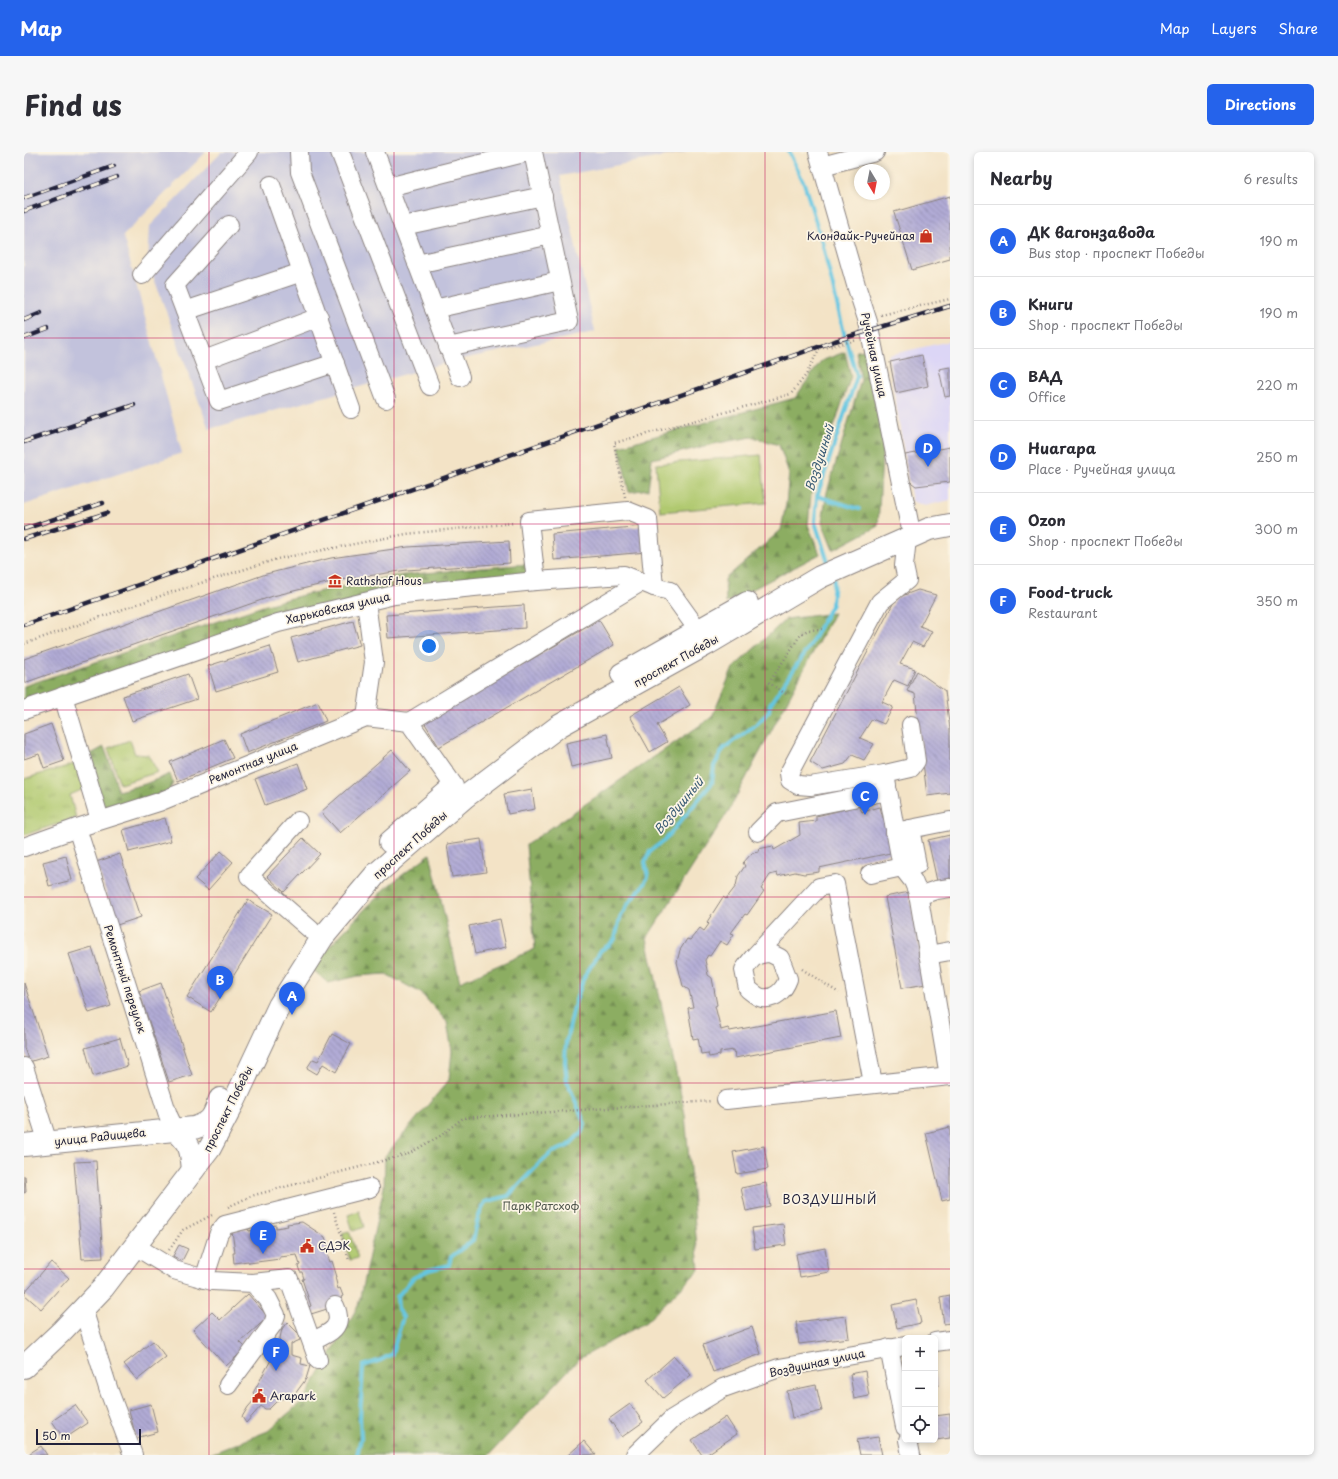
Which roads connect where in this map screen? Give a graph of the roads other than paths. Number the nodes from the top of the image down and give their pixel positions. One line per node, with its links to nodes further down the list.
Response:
1 (249, 152): 17 (street)
2 (299, 152): 27 (street)
3 (340, 152): 26 (street)
4 (375, 152): 10 (street)
5 (528, 152): 10 (street)
6 (533, 152): 11 (street)
7 (876, 152): 8 (street)
8 (820, 159): 31 (street, Ручейная улица)
9 (271, 185): 16 (street)
10 (388, 187): 13 (street)
11 (542, 196): 13 (street); 14 (street)
12 (229, 225): 20 (street)
13 (403, 226): 15 (street)
14 (551, 235): 15 (street); 18 (street)
15 (417, 264): 19 (street)
16 (302, 272): 20 (street); 21 (street)
17 (142, 275)
18 (560, 281): 19 (street); 22 (street)
19 (434, 309): 22 (street)
20 (185, 311): 23 (street)
21 (318, 317): 23 (street); 24 (street)
22 (448, 347): 25 (street)
23 (204, 360): 24 (street)
24 (335, 363): 28 (street)
25 (460, 377)
26 (430, 386)
27 (386, 399)
28 (351, 409)
29 (950, 511): 31 (main road, проспект Победы)
30 (950, 525): 31 (main road, проспект Победы)
31 (908, 530): 35 (main road, проспект Победы); 41 (street, Ручейная улица)
32 (536, 581): 33 (street, Харьковская улица); 33 (street); 34 (street, Харьковская улица)
33 (648, 585): 35 (street, Харьковская улица); 39 (street)
34 (366, 602): 36 (street, Харьковская улица); 38 (street)
35 (703, 637): 42 (main road, проспект Победы); 66 (main road, проспект Победы)
36 (63, 696): 37 (street, Харьковская улица); 43 (street)
37 (24, 710)
38 (366, 717): 39 (street, Ремонтная улица); 43 (street, Ремонтная улица)
39 (409, 722): 42 (street)
40 (911, 725): 41 (street)
41 (887, 782): 47 (street); 48 (street)
42 (454, 786): 54 (main road, проспект Победы)
43 (100, 820): 46 (street, Ремонтная улица)
44 (298, 821): 54 (street)
45 (950, 821): 47 (street)
46 (77, 828): 49 (street, Ремонтная улица); 63 (street, Ремонтный переулок)
47 (903, 831): 50 (street)
48 (758, 832)
49 (24, 847)
50 (910, 866): 51 (street); 53 (street)
51 (870, 874)
52 (950, 888): 53 (street)
53 (918, 896): 56 (street)
54 (311, 930): 62 (main road, проспект Победы)
55 (950, 951): 56 (street)
56 (928, 955): 59 (street)
57 (753, 958): 60 (street)
58 (24, 1067): 64 (street)
59 (949, 1076): 60 (street)
60 (873, 1083): 61 (street)
61 (726, 1100)
62 (214, 1113): 63 (main road, улица Радищева)
63 (175, 1130): 64 (main road, улица Радищева); 66 (main road)
64 (48, 1143): 65 (main road, улица Радищева)
65 (24, 1145)
66 (193, 1170): 68 (main road, проспект Победы)
67 (370, 1188): 69 (street)
68 (135, 1246): 69 (street); 72 (main road, проспект Победы)
69 (204, 1279): 70 (street)
70 (253, 1283): 74 (street); 79 (street)
71 (335, 1306): 74 (street)
72 (83, 1309): 78 (main road, проспект Победы); 83 (street)
73 (950, 1340): 75 (street)
74 (312, 1341): 77 (street)
75 (938, 1342)
76 (897, 1347): 80 (street); 82 (street, Воздушная улица)
77 (318, 1360)
78 (24, 1367)
79 (228, 1385)
80 (903, 1407)
81 (909, 1443): 84 (street)
82 (643, 1452)
83 (133, 1455)
84 (911, 1455)

